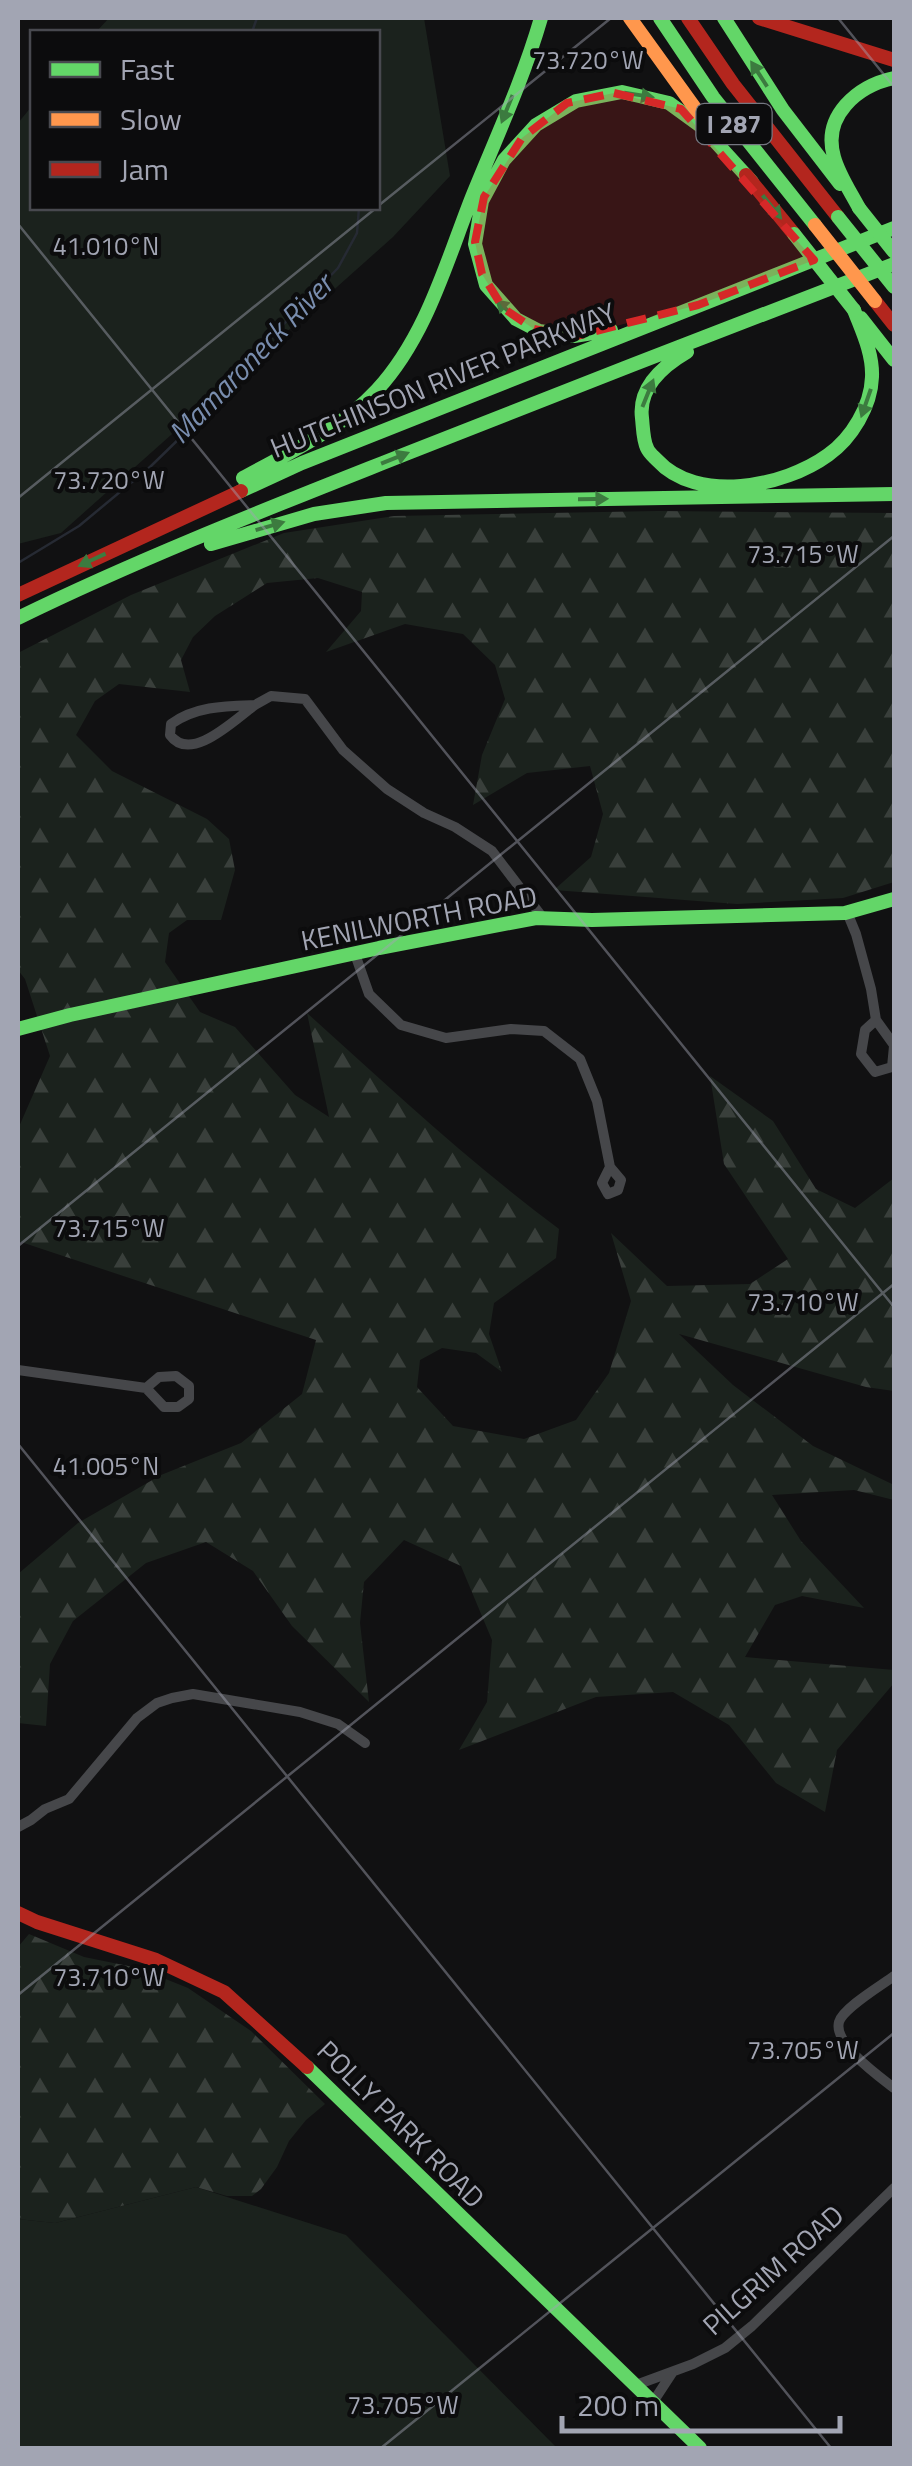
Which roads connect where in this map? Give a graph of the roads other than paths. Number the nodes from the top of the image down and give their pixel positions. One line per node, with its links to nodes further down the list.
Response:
1 (541, 18): 21 (main road, one-way to 21)
2 (630, 18): 9 (main road)
3 (660, 18): 18 (main road, I 287, bridge)
4 (688, 18): 14 (main road, I 287, bridge)
5 (724, 18): 10 (main road, one-way to 5)
6 (759, 18): 7 (main road)
7 (894, 60)
8 (894, 78): 10 (main road)
9 (752, 182): 15 (main road, one-way to 9); 16 (main road, one-way to 16, bridge)
10 (859, 208): 12 (main road, bridge)
11 (894, 226): 15 (main road, HUTCHINSON RIVER PARKWAY)
12 (894, 252)
13 (894, 264): 17 (main road, HUTCHINSON RIVER PARKWAY)
14 (894, 287)
15 (698, 306): 21 (main road, HUTCHINSON RIVER PARKWAY)
16 (854, 310): 17 (main road, one-way to 17); 19 (main road)
17 (760, 316): 22 (main road, HUTCHINSON RIVER PARKWAY, one-way to 17)
18 (894, 325)
19 (894, 360)
20 (894, 494): 22 (main road, one-way to 20)
21 (133, 540): 23 (main road, HUTCHINSON RIVER PARKWAY, one-way to 23)
22 (143, 562): 24 (main road, HUTCHINSON RIVER PARKWAY)
23 (18, 595)
24 (18, 618)
25 (255, 704): 25 (street); 28 (street)
26 (894, 898): 27 (main road, KENILWORTH ROAD)
27 (846, 913): 28 (main road, KENILWORTH ROAD); 30 (street)
28 (543, 918): 29 (main road, KENILWORTH ROAD)
29 (355, 954): 31 (main road, KENILWORTH ROAD); 33 (street)
30 (876, 1020): 32 (street); 32 (street)
31 (18, 1030)
32 (894, 1046)
33 (610, 1168)
34 (18, 1370): 35 (street)
35 (146, 1388)
36 (364, 1742): 37 (street)
37 (18, 1826)
38 (18, 1913): 43 (main road, POLLY PARK ROAD)
39 (894, 1976): 40 (street)
40 (894, 2088)
41 (894, 2188): 42 (street, PILGRIM ROAD)
42 (672, 2372): 43 (street, PILGRIM ROAD); 44 (street)
43 (636, 2385): 44 (main road, POLLY PARK ROAD)
44 (653, 2402): 45 (main road, POLLY PARK ROAD)
45 (700, 2448)

